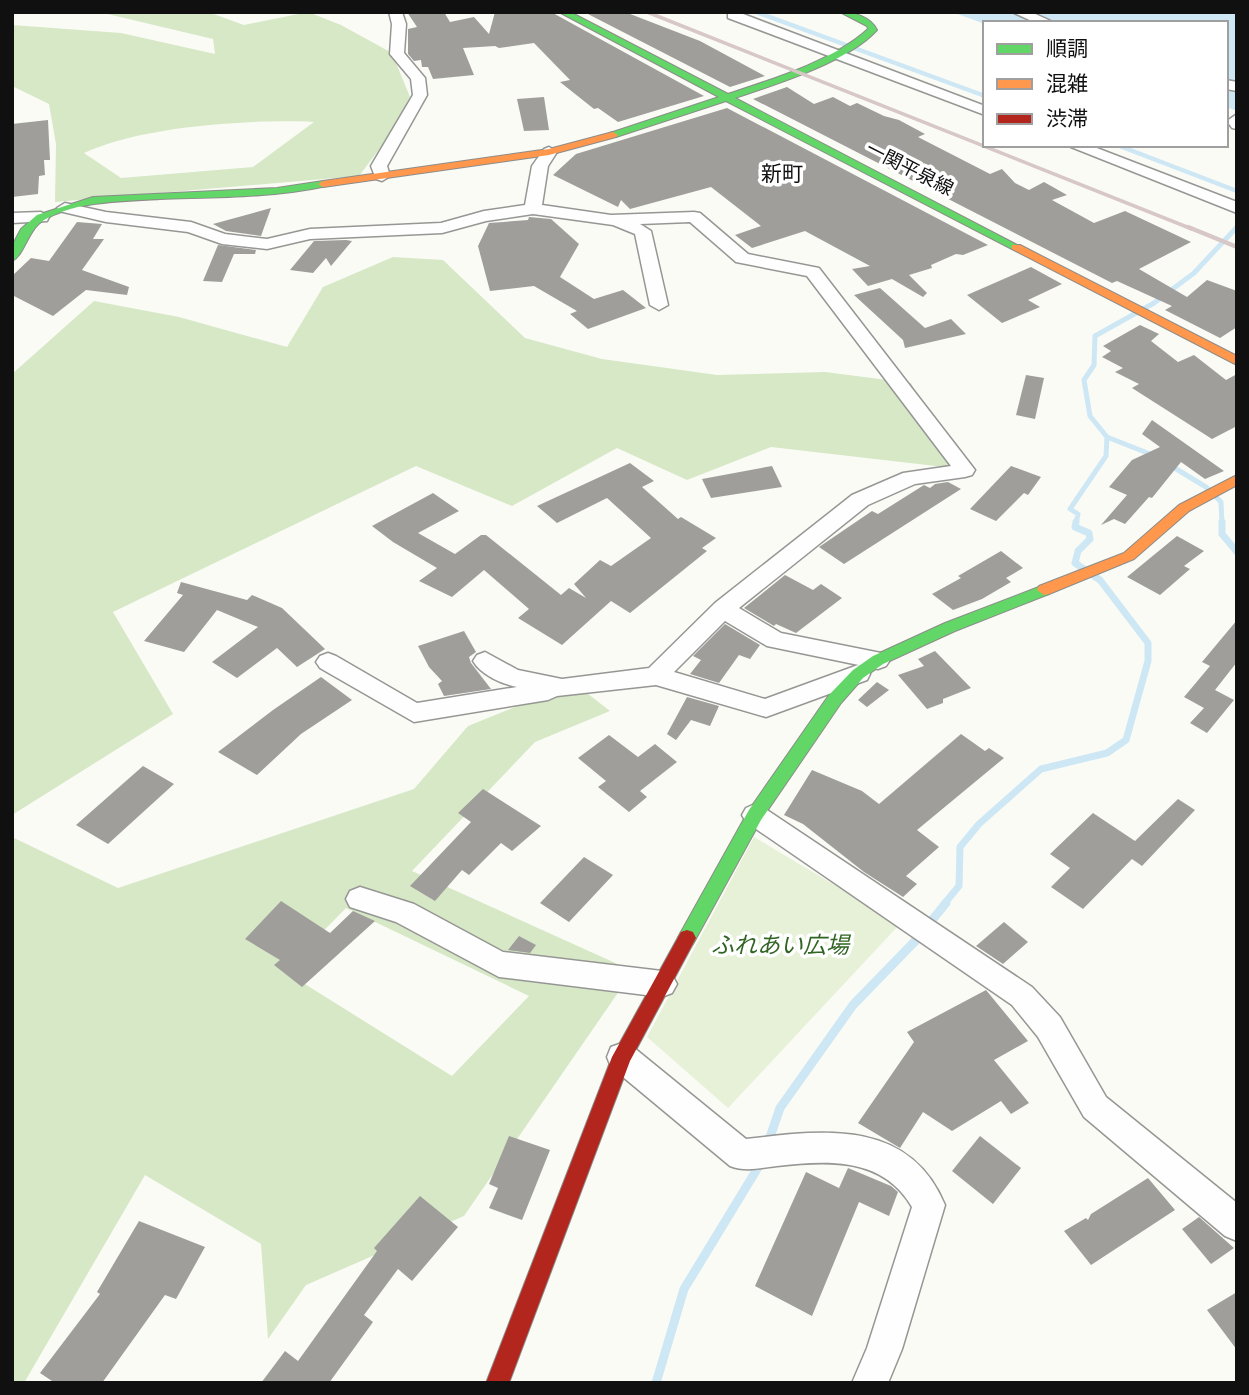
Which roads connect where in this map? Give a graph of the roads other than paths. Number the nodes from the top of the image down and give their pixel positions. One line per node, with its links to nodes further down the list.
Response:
1 (395, 12): 14 (street)
2 (562, 12): 8 (street, 一関平泉線)
3 (844, 12): 7 (street)
4 (1018, 12): 6 (street)
5 (733, 15): 7 (street)
6 (1043, 21)
7 (849, 49): 8 (street); 9 (street)
8 (730, 98): 13 (street); 23 (street, 一関平泉線)
9 (983, 110)
10 (1237, 118): 11 (street)
11 (1237, 125)
12 (1079, 147): 16 (street)
13 (549, 152): 14 (street); 17 (street)
14 (382, 176): 15 (street)
15 (65, 208): 17 (street); 18 (street)
16 (1237, 208)
17 (533, 209): 20 (street)
18 (41, 217): 19 (street); 21 (street)
19 (12, 218)
20 (611, 220): 22 (street); 25 (street)
21 (12, 258)
22 (659, 305)
23 (1237, 361)
24 (1237, 479): 28 (street)
25 (723, 609): 28 (street); 29 (street)
26 (328, 662): 30 (street)
27 (485, 662): 30 (street)
28 (868, 667): 29 (street); 31 (street)
29 (656, 676): 30 (street)
30 (562, 688)
31 (755, 815): 33 (street); 35 (street)
32 (360, 899): 33 (street)
33 (662, 984): 34 (street)
34 (621, 1057): 36 (street); 37 (street)
35 (1237, 1224)
36 (497, 1383)
37 (870, 1383)

